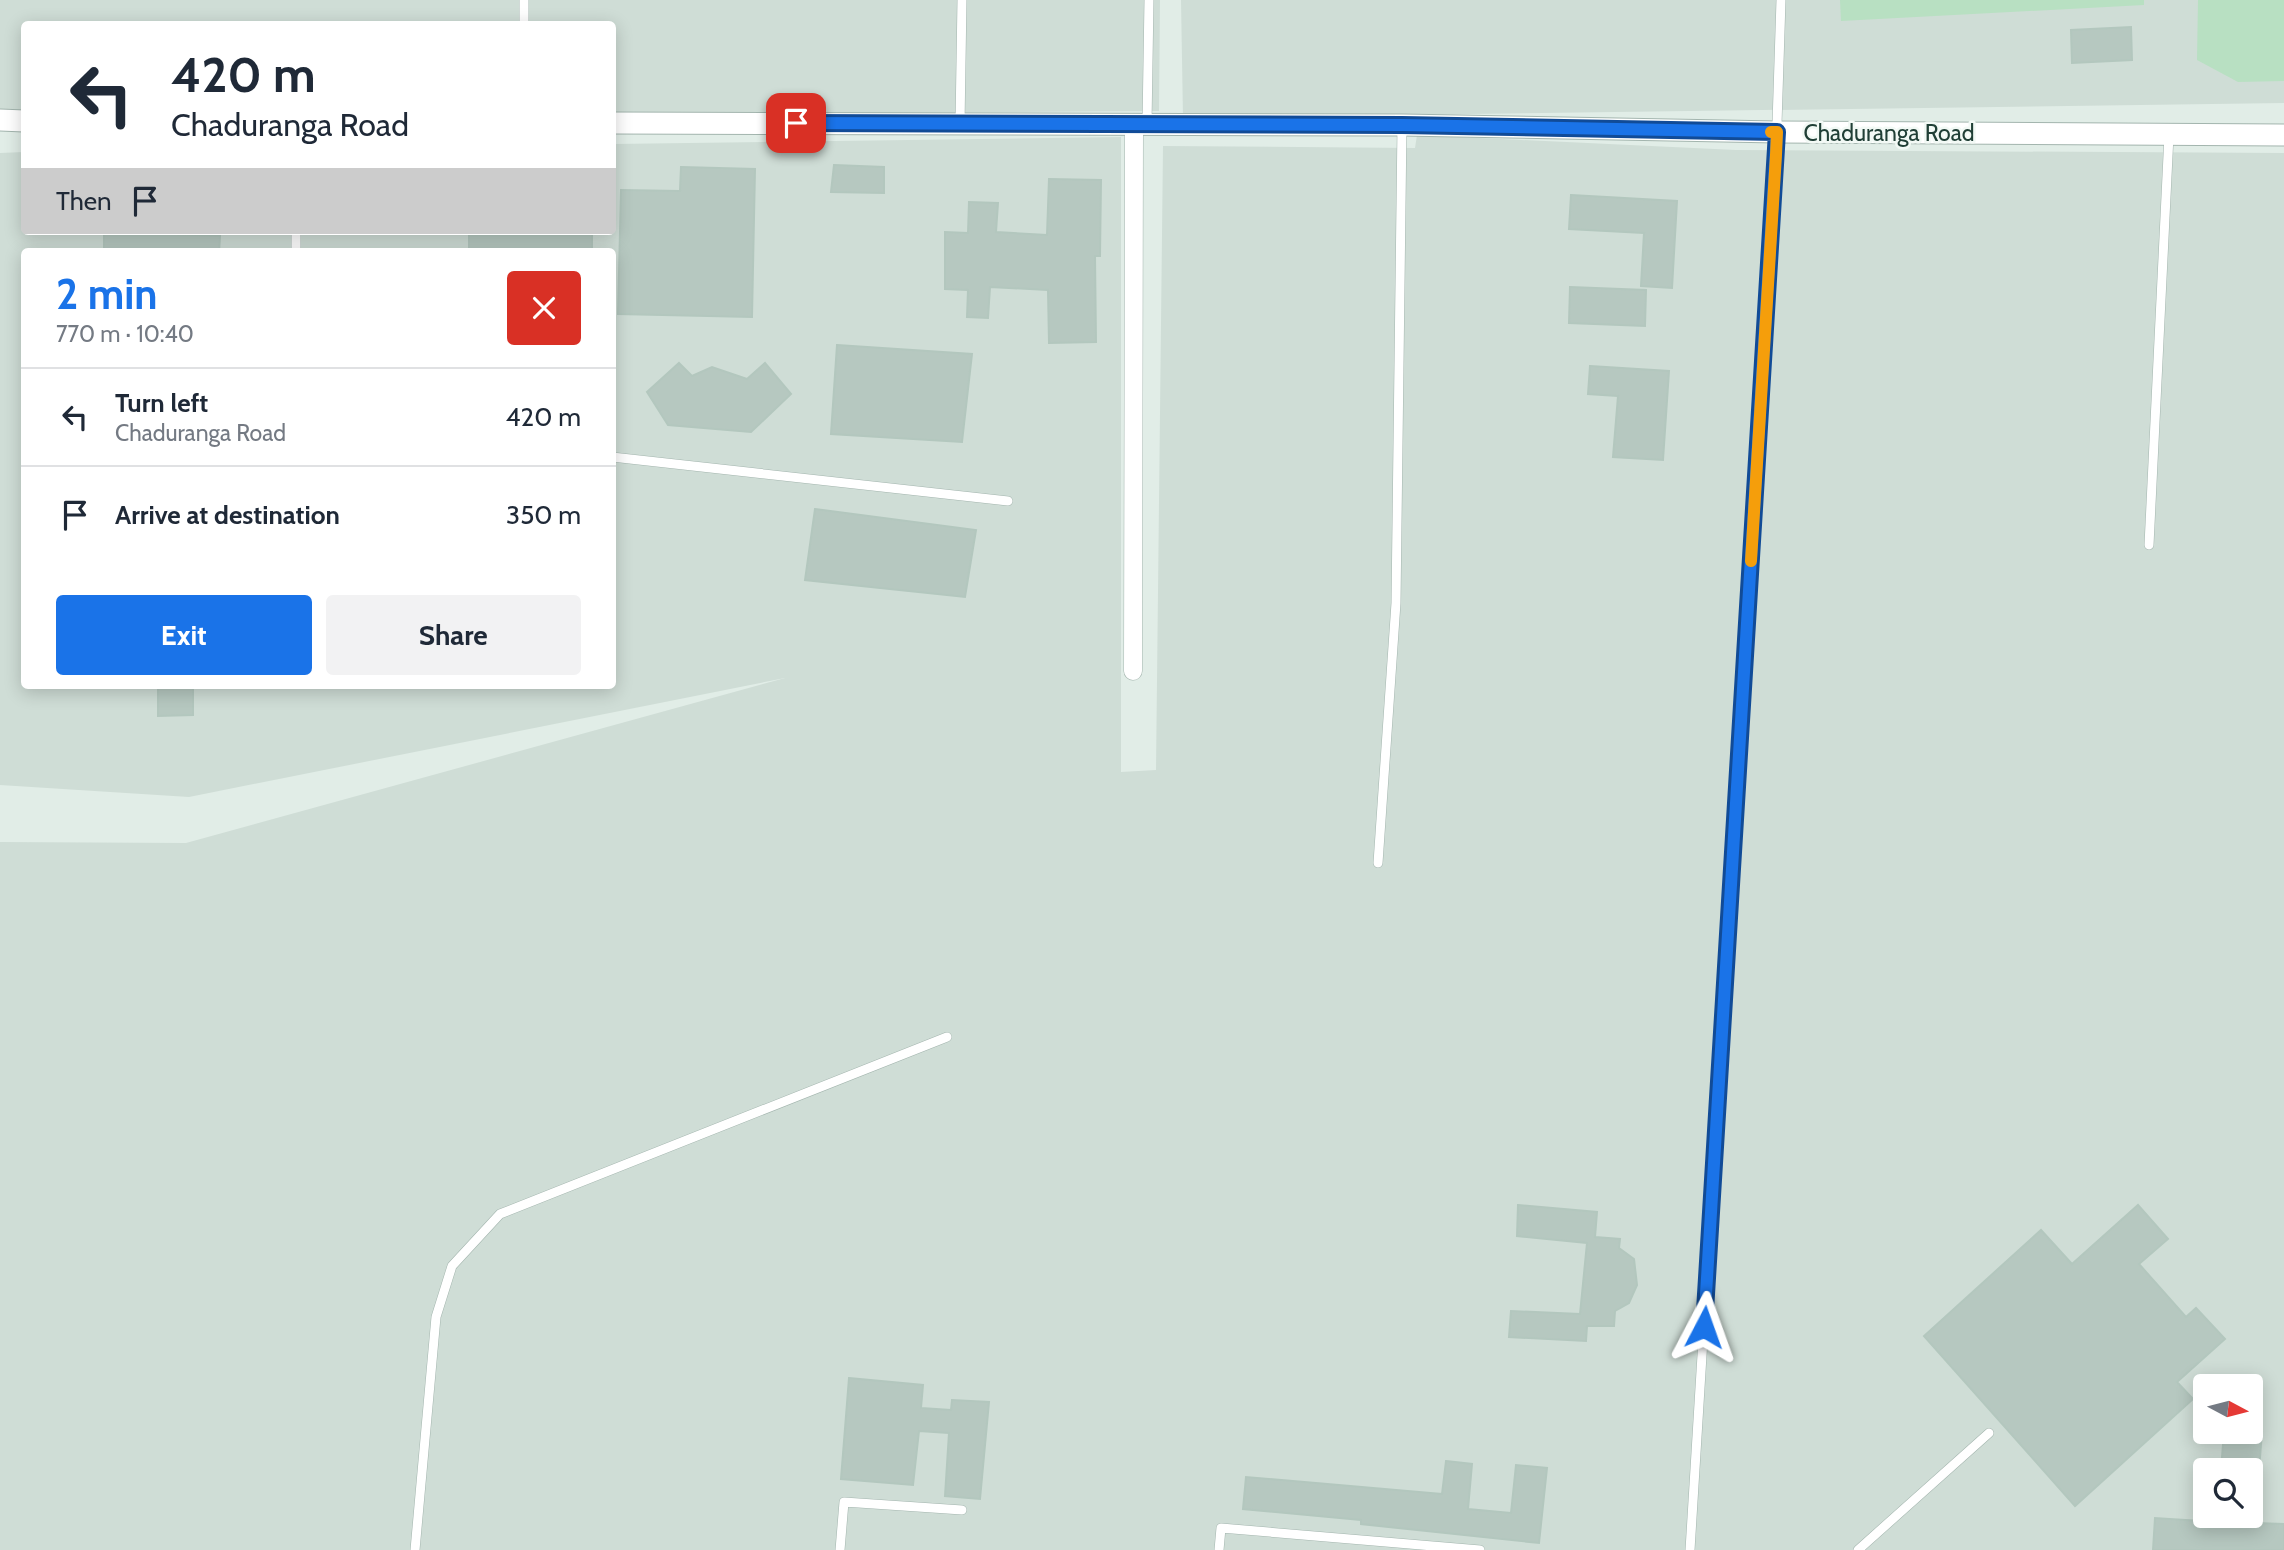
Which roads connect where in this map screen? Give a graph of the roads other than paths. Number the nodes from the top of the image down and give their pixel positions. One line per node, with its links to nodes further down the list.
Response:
1 (524, 0): 5 (lane)
2 (962, 0): 9 (lane)
3 (1149, 0): 11 (lane)
4 (1781, 0): 12 (lane)
5 (524, 21)
6 (0, 120): 7 (street)
7 (21, 121)
8 (616, 123): 9 (street, Chaduranga Road)
9 (960, 124): 11 (street, Chaduranga Road)
10 (1402, 125): 11 (street, Chaduranga Road); 12 (street, Chaduranga Road); 19 (lane)
11 (1140, 126): 18 (street)
12 (1777, 132): 13 (street, Chaduranga Road); 27 (lane)
13 (2169, 135): 14 (street, Chaduranga Road); 17 (lane)
14 (2284, 135)
15 (616, 457): 16 (lane)
16 (1009, 501)
17 (2150, 545)
18 (1133, 671)
19 (1378, 863)
20 (947, 1037): 23 (lane)
21 (1989, 1433): 28 (lane)
22 (962, 1510): 24 (lane)
23 (416, 1550)
24 (840, 1550)
25 (1219, 1550): 26 (lane)
26 (1480, 1550)
27 (1690, 1550)
28 (1858, 1550)

